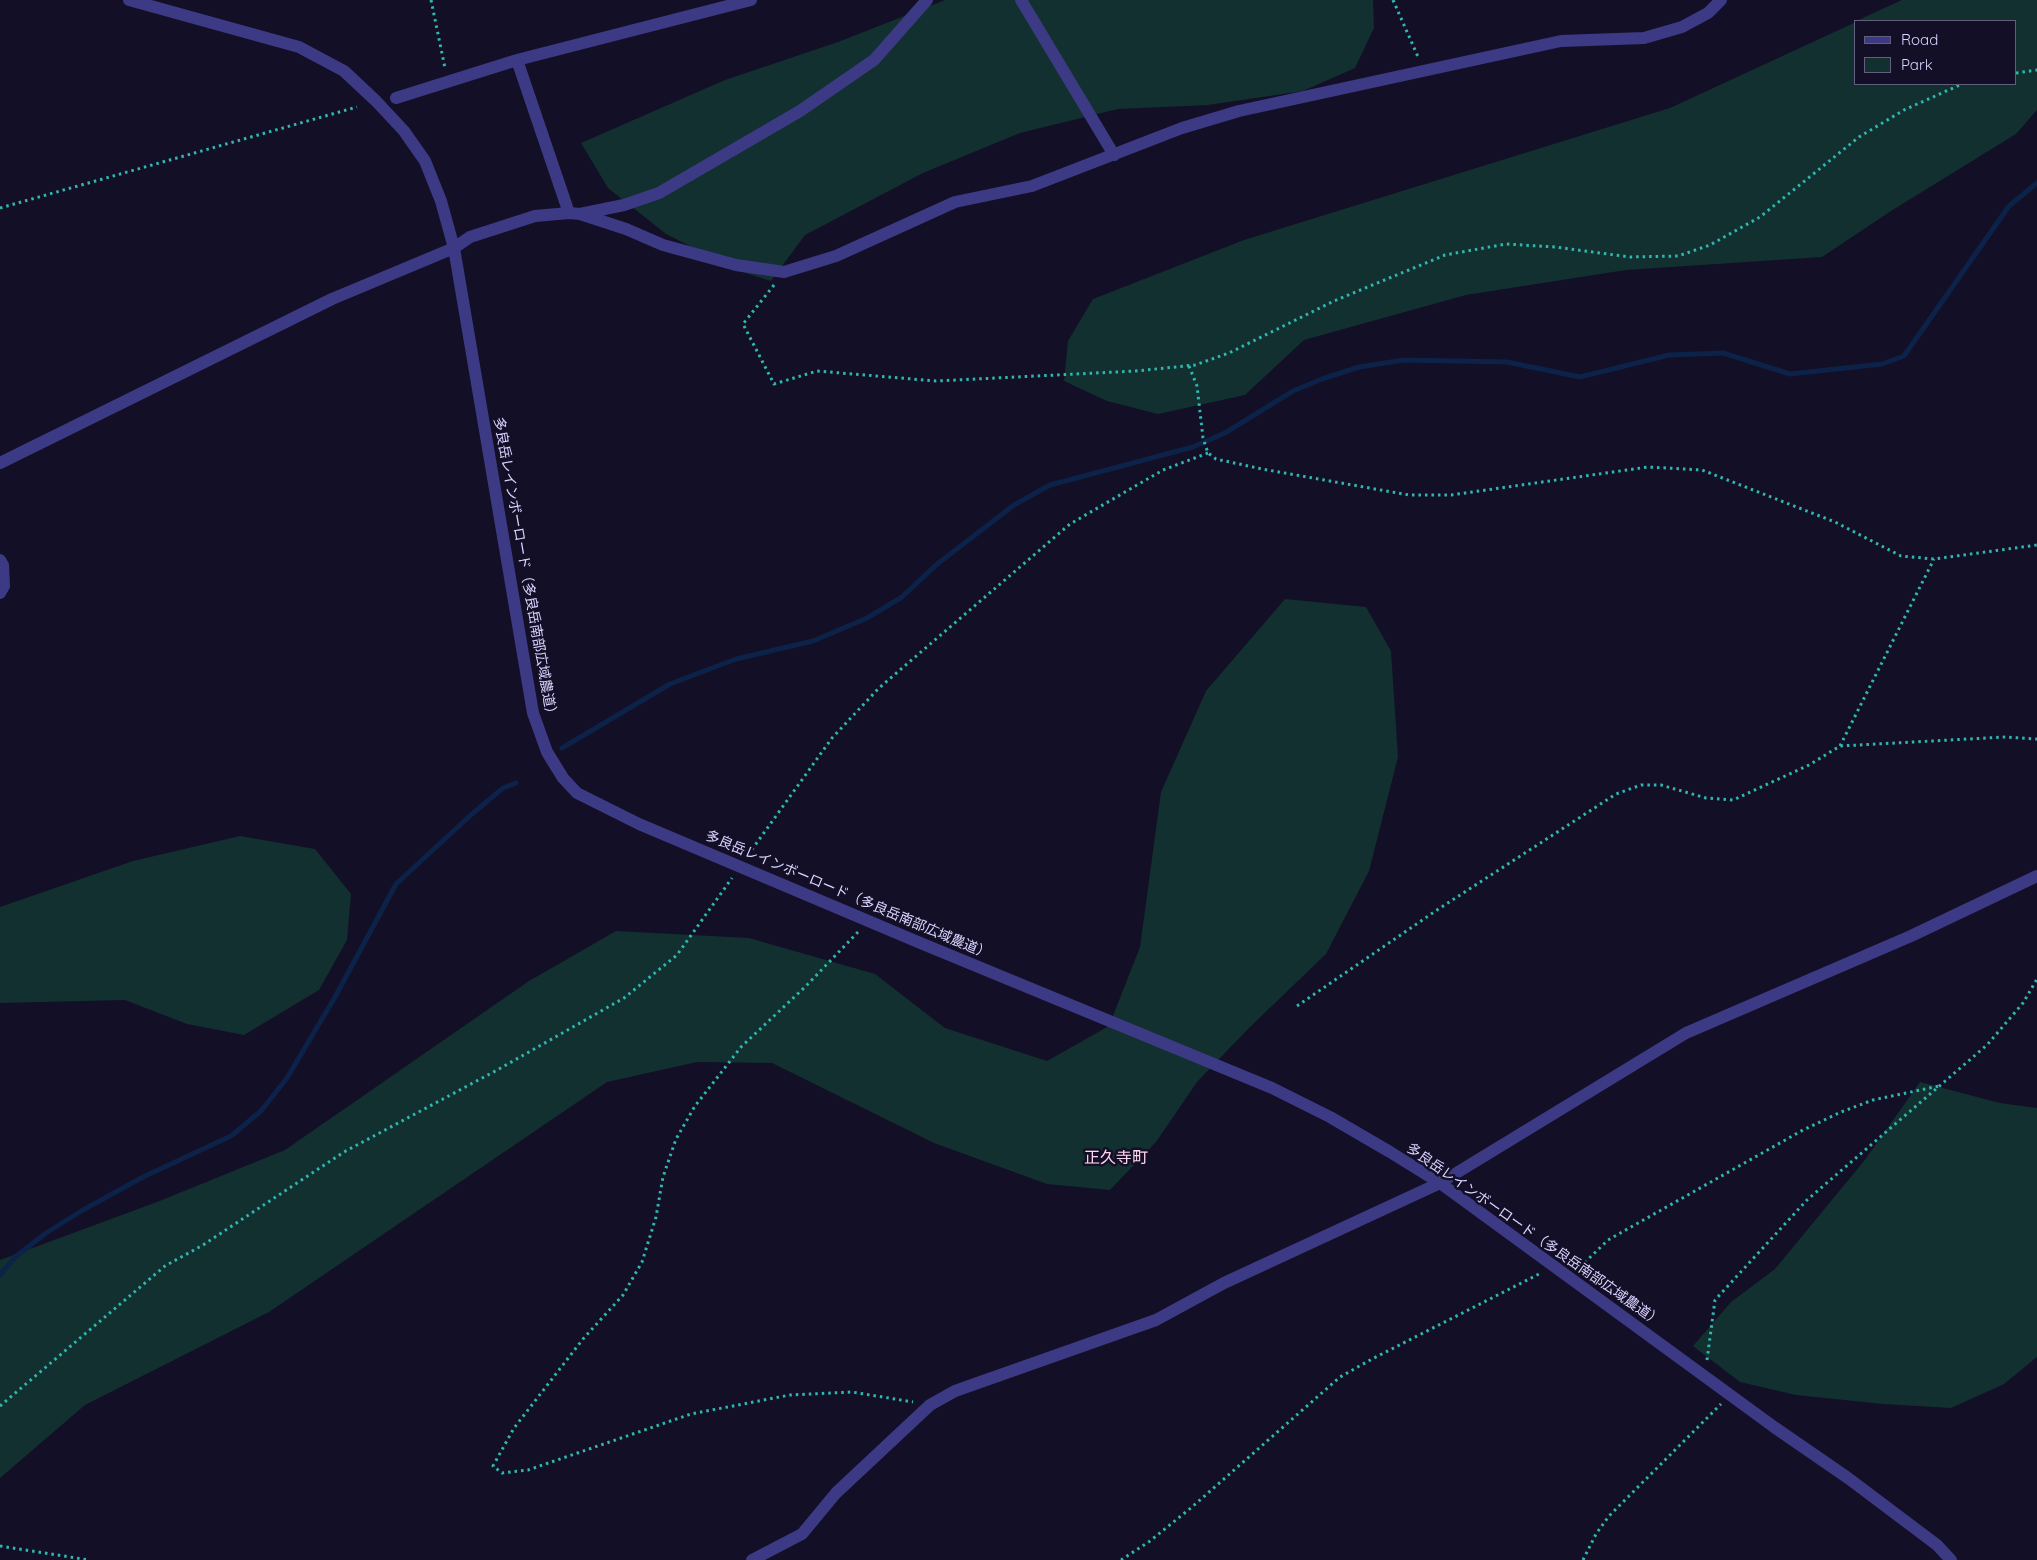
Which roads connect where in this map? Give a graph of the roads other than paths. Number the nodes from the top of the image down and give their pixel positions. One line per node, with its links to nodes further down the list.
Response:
1 (129, 0): 10 (street, 多良岳レインボーロード（多良岳南部広域農道）)
2 (751, 0): 6 (street)
3 (927, 0): 9 (street)
4 (1021, 0): 8 (street)
5 (1721, 0): 8 (street)
6 (516, 60): 7 (street); 9 (street)
7 (396, 98)
8 (1114, 154): 9 (street)
9 (575, 214): 10 (street)
10 (454, 248): 11 (street); 15 (street, 多良岳レインボーロード（多良岳南部広域農道）)
11 (1, 462)
12 (0, 560): 13 (street)
13 (0, 592)
14 (2037, 876): 15 (street)
15 (1440, 1184): 16 (street); 17 (street, 多良岳レインボーロード（多良岳南部広域農道）)
16 (752, 1560)
17 (1952, 1560)

